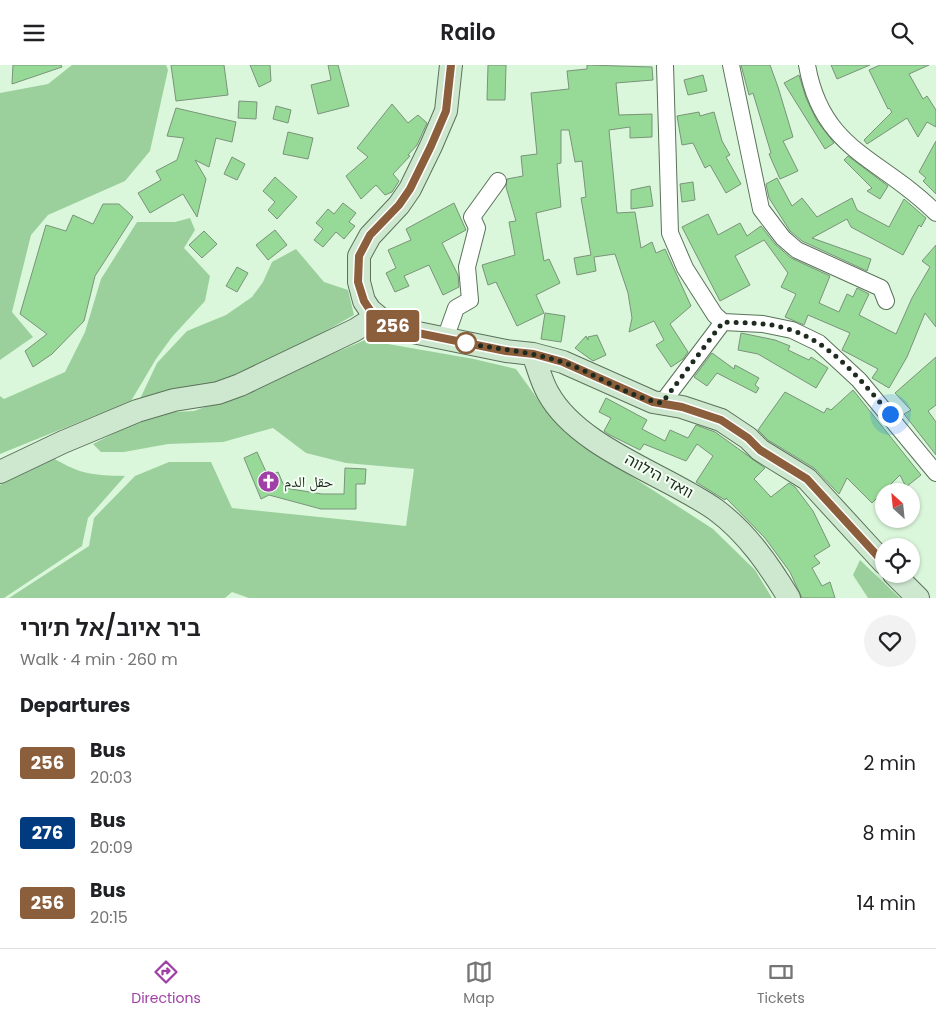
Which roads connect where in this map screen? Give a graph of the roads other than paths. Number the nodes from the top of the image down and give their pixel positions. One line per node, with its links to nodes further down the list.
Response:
1 (451, 65): 8 (street)
2 (665, 65): 9 (street)
3 (731, 65): 7 (street)
4 (807, 65): 6 (street)
5 (498, 181): 10 (street)
6 (933, 205)
7 (886, 301)
8 (377, 316): 10 (street); 13 (street)
9 (723, 322): 12 (street); 14 (street)
10 (444, 339): 11 (street)
11 (534, 354): 12 (street); 17 (street, וואדי הילווה)
12 (662, 403): 15 (street)
13 (0, 472)
14 (936, 473)
15 (875, 553)
16 (903, 583): 18 (street)
17 (789, 598)
18 (918, 598)

